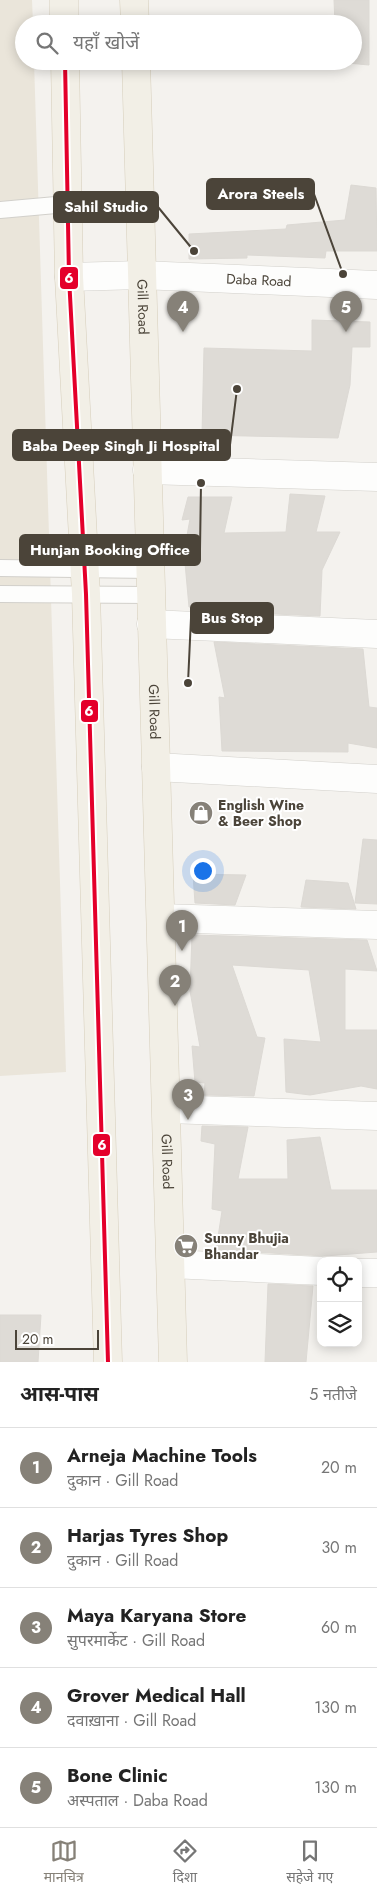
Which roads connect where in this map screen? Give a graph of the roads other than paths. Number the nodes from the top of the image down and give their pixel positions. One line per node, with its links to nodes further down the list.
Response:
1 (64, 0): 3 (main road)
2 (134, 0): 4 (main road)
3 (64, 15)
4 (135, 15)
5 (65, 70): 7 (main road)
6 (136, 70): 9 (main road, Gill Road)
7 (66, 204): 8 (lane); 10 (main road)
8 (0, 210)
9 (141, 275): 10 (street, Daba Road); 11 (street, Daba Road); 12 (main road, Gill Road)
10 (69, 277): 15 (main road)
11 (377, 285)
12 (147, 470): 13 (street); 16 (main road, Gill Road)
13 (377, 477)
14 (0, 568): 15 (lane)
15 (84, 581): 16 (lane); 16 (lane); 17 (lane); 30 (main road)
16 (150, 582): 18 (main road, Gill Road)
17 (0, 594)
18 (151, 624): 19 (street); 20 (main road, Gill Road)
19 (377, 634)
20 (156, 767): 21 (street); 22 (main road, Gill Road)
21 (377, 779)
22 (161, 918): 23 (street); 24 (main road, Gill Road)
23 (377, 925)
24 (167, 1110): 25 (street); 26 (main road, Gill Road)
25 (377, 1116)
26 (171, 1264): 27 (street); 31 (main road, Gill Road)
27 (317, 1271)
28 (362, 1273): 29 (street)
29 (377, 1274)
30 (108, 1362)
31 (173, 1362)

